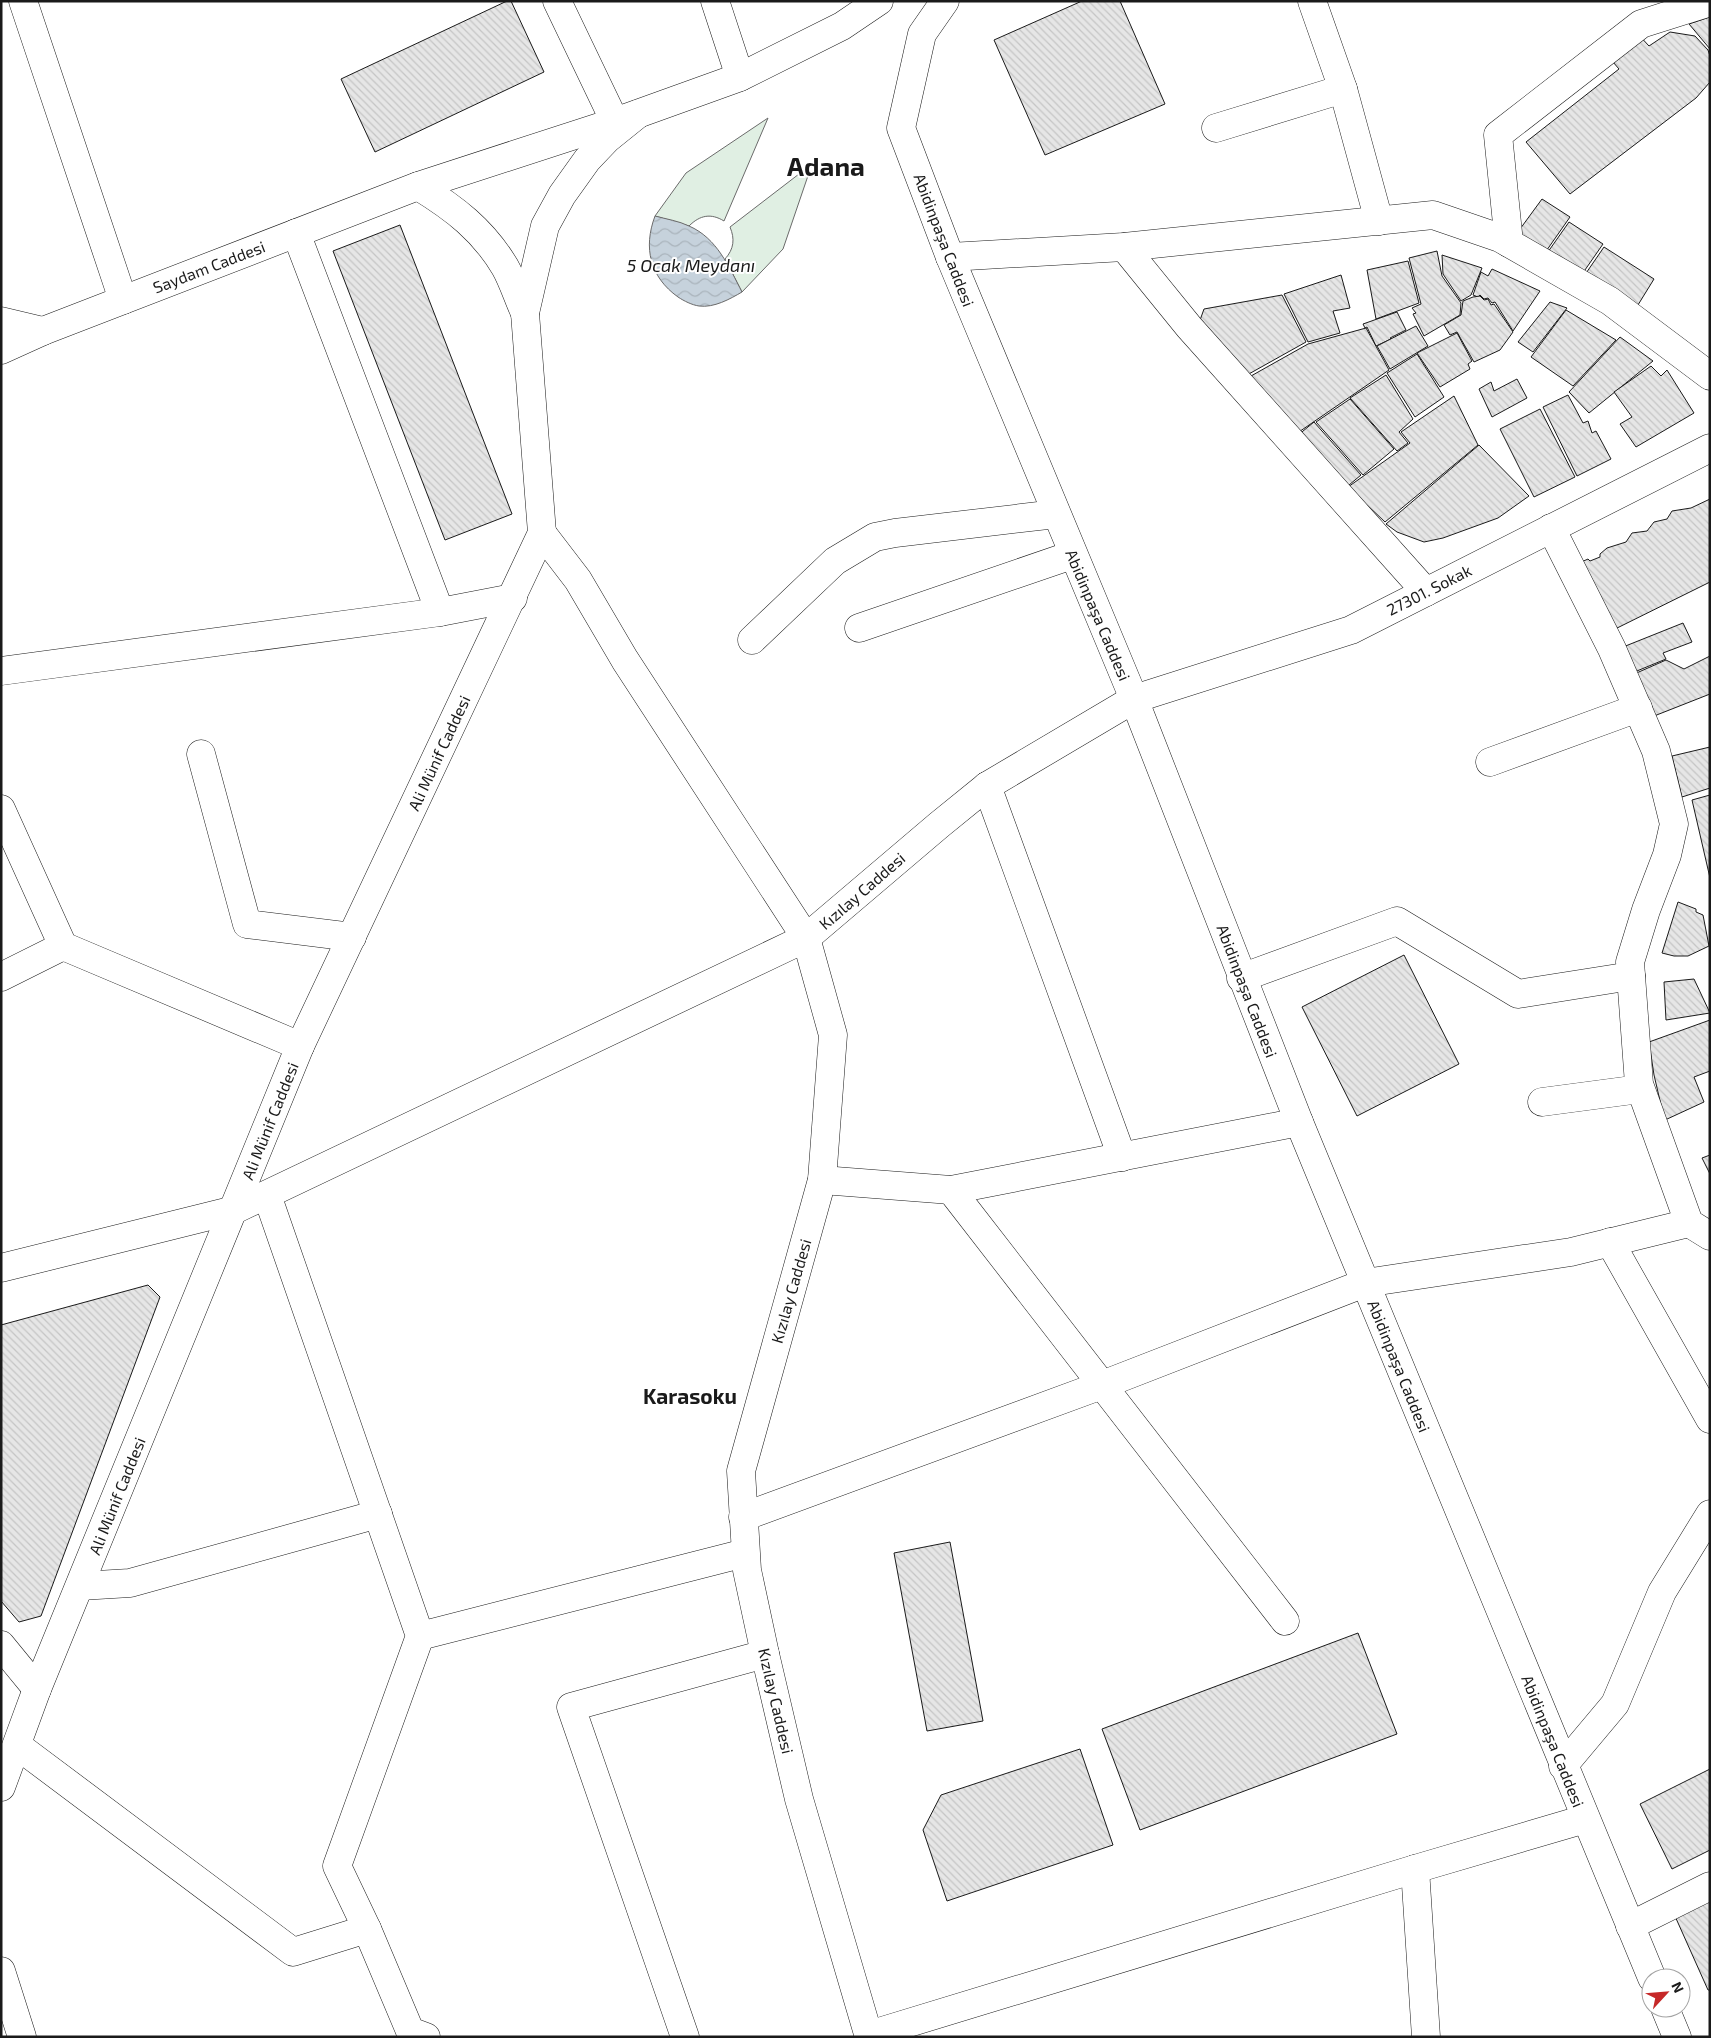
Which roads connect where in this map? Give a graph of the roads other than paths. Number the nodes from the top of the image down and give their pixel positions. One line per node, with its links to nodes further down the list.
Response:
1 (22, 1): 18 (street)
2 (557, 1): 10 (street)
3 (715, 1): 8 (street)
4 (879, 1): 8 (street, Saydam Caddesi)
5 (945, 1): 17 (street, Abidinpaşa Caddesi)
6 (1312, 1): 9 (street)
7 (1710, 2): 15 (street)
8 (740, 77): 10 (street, Saydam Caddesi)
9 (1344, 89): 11 (street); 13 (street)
10 (626, 118): 12 (street, Saydam Caddesi); 19 (street)
11 (1216, 128)
12 (418, 186): 14 (street, Saydam Caddesi); 19 (street)
13 (1379, 221): 15 (street); 16 (street)
14 (296, 233): 18 (street, Saydam Caddesi); 31 (street)
15 (1508, 243): 23 (street)
16 (1124, 247): 17 (street); 29 (street)
17 (950, 257): 25 (street, Abidinpaşa Caddesi)
18 (123, 300): 21 (street, Saydam Caddesi)
19 (525, 313): 27 (street, Ali Münif Caddesi)
20 (1, 321): 21 (street)
21 (43, 331): 22 (street, Saydam Caddesi)
22 (1, 350)
23 (1710, 376)
24 (1710, 448): 26 (street, 27301. Sokak)
25 (1056, 514): 28 (street, Abidinpaşa Caddesi); 33 (street)
26 (1551, 528): 29 (street, 27301. Sokak); 36 (street)
27 (542, 533): 30 (street, Ali Münif Caddesi); 42 (street)
28 (1072, 554): 32 (street); 35 (street, Abidinpaşa Caddesi)
29 (1426, 592): 35 (street, 27301. Sokak)
30 (512, 598): 31 (street); 41 (street, Ali Münif Caddesi)
31 (440, 612): 34 (street)
32 (859, 628)
33 (752, 640)
34 (1, 671)
35 (1134, 699): 39 (street, Kızılay Caddesi); 46 (street, Abidinpaşa Caddesi)
36 (1638, 708): 38 (street); 44 (street)
37 (201, 754): 41 (street)
38 (1490, 762)
39 (987, 786): 42 (street, Kızılay Caddesi); 51 (street)
40 (1, 809): 43 (street)
41 (352, 937): 47 (street, Ali Münif Caddesi)
42 (806, 938): 52 (street, Kızılay Caddesi); 54 (street)
43 (63, 946): 45 (street); 47 (street)
44 (1631, 976): 46 (street); 48 (street)
45 (1, 977)
46 (1241, 978): 50 (street, Abidinpaşa Caddesi)
47 (300, 1046): 55 (street, Ali Münif Caddesi)
48 (1640, 1089): 49 (street); 56 (street)
49 (1542, 1102)
50 (1298, 1122): 51 (street); 59 (street, Abidinpaşa Caddesi)
51 (1122, 1157): 53 (street)
52 (822, 1180): 53 (street); 64 (street, Kızılay Caddesi)
53 (951, 1190): 60 (street)
54 (267, 1195): 55 (street); 62 (street)
55 (234, 1210): 58 (street); 66 (street, Ali Münif Caddesi)
56 (1699, 1230): 57 (street)
57 (1610, 1242): 59 (street); 61 (street)
58 (1, 1268)
59 (1365, 1283): 60 (street); 73 (street, Abidinpaşa Caddesi)
60 (1102, 1385): 64 (street); 67 (street)
61 (1710, 1418)
62 (378, 1514): 66 (street); 68 (street)
63 (1710, 1514): 73 (street)
64 (743, 1517): 65 (street, Kızılay Caddesi)
65 (745, 1553): 68 (street); 70 (street, Kızılay Caddesi)
66 (80, 1586): 71 (street, Ali Münif Caddesi)
67 (1285, 1621)
68 (420, 1636): 79 (street)
69 (1, 1646): 71 (street)
70 (765, 1654): 84 (street, Kızılay Caddesi); 86 (street)
71 (37, 1689): 72 (street, Ali Münif Caddesi)
72 (18, 1746): 74 (street, Ali Münif Caddesi); 79 (street)
73 (1563, 1766): 75 (street, Abidinpaşa Caddesi)
74 (1, 1787)
75 (1585, 1819): 76 (street); 78 (street, Abidinpaşa Caddesi)
76 (1415, 1869): 84 (street); 87 (street)
77 (1710, 1886): 78 (street)
78 (1630, 1926): 80 (street, Abidinpaşa Caddesi)
79 (367, 1929): 83 (street)
80 (1648, 1968)
81 (1, 1971): 85 (street)
82 (1669, 2018): 88 (street)
83 (411, 2035)
84 (869, 2036)
85 (22, 2037)
86 (685, 2037)
87 (1426, 2037)
88 (1677, 2037)

